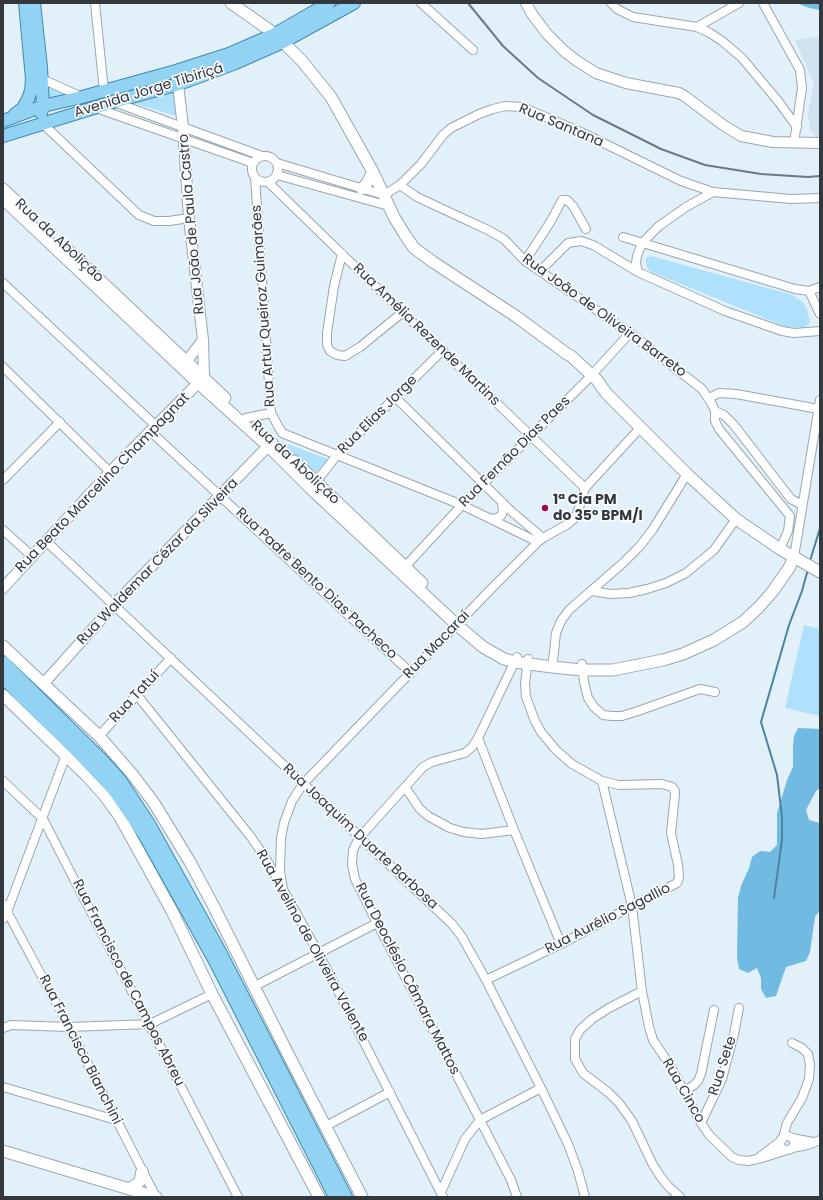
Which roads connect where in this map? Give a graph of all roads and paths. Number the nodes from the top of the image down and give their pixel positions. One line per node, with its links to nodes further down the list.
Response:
1 (25, 3): 23 (main road)
2 (34, 3): 16 (main road)
3 (95, 3): 18 (street)
4 (231, 3): 13 (main road)
5 (329, 3): 13 (main road, Avenida Jorge Tibiriçá)
6 (354, 3): 13 (main road, Avenida Jorge Tibiriçá)
7 (421, 3): 14 (street)
8 (526, 3): 29 (street)
9 (611, 3): 12 (street)
10 (739, 3): 12 (street)
11 (763, 3): 25 (street)
12 (697, 27): 25 (street)
13 (279, 38): 15 (main road, Avenida Jorge Tibiriçá); 17 (main road, Avenida Jorge Tibiriçá); 34 (main road)
14 (473, 50)
15 (176, 71): 17 (street, Rua João de Paula Castro); 18 (main road, Avenida Jorge Tibiriçá)
16 (42, 79): 19 (street); 21 (main road)
17 (179, 84): 20 (main road, Avenida Jorge Tibiriçá); 26 (street, Rua João de Paula Castro)
18 (104, 91): 19 (main road, Avenida Jorge Tibiriçá)
19 (82, 97): 21 (main road, Avenida Jorge Tibiriçá)
20 (113, 102): 22 (main road, Avenida Jorge Tibiriçá); 26 (street)
21 (42, 106): 23 (main road, Avenida Jorge Tibiriçá); 27 (main road)
22 (96, 107): 24 (main road, Avenida Jorge Tibiriçá); 26 (street)
23 (7, 119)
24 (43, 124): 28 (main road, Avenida Jorge Tibiriçá); 46 (street)
25 (797, 127): 29 (street)
26 (183, 132): 31 (street); 32 (street); 46 (street, Rua João de Paula Castro)
27 (3, 133)
28 (3, 136)
29 (794, 143): 30 (street)
30 (820, 143)
31 (262, 156): 32 (street); 33 (street)
32 (253, 163): 36 (street)
33 (277, 163): 35 (street); 40 (street)
34 (373, 172): 40 (main road); 42 (main road)
35 (277, 175): 37 (street); 45 (street)
36 (255, 177): 37 (street); 72 (street, Rua Artur Queiroz Guimarães)
37 (268, 182): 50 (street, Rua Amélia Rezende Martins)
38 (400, 185): 41 (street, Rua Santana); 42 (street, Rua Santana); 51 (street, Rua João de Oliveira Barreto)
39 (3, 189): 63 (main road, Rua da Abolição)
40 (362, 189): 42 (street)
41 (713, 192): 43 (street, Rua Santana); 49 (street)
42 (384, 195): 45 (main road)
43 (820, 198)
44 (3, 199): 63 (main road, Rua da Abolição)
45 (389, 206): 65 (main road)
46 (189, 218): 61 (street, Rua João de Paula Castro)
47 (586, 229): 51 (street)
48 (623, 237): 49 (street)
49 (642, 243): 53 (street); 56 (street)
50 (342, 254): 57 (street, Rua Amélia Rezende Martins); 57 (street)
51 (526, 261): 52 (street, Rua João de Oliveira Barreto)
52 (540, 270): 53 (street); 60 (street, Rua João de Oliveira Barreto)
53 (638, 272): 59 (street)
54 (3, 283): 76 (street, Rua Padre Bento Dias Pacheco)
55 (820, 287): 56 (street)
56 (809, 291): 58 (street)
57 (403, 312): 62 (street, Rua Amélia Rezende Martins)
58 (820, 314)
59 (820, 331)
60 (630, 333): 65 (street, Rua Fernão Dias Paes); 68 (street, Rua João de Oliveira Barreto)
61 (203, 340): 63 (street); 66 (street, Rua João de Paula Castro)
62 (443, 350): 67 (street, Rua Elias Jorge); 77 (street, Rua Amélia Rezende Martins)
63 (184, 364): 66 (main road, Rua da Abolição)
64 (3, 367): 74 (street)
65 (590, 377): 75 (main road); 77 (street, Rua Fernão Dias Paes)
66 (201, 380): 73 (main road, Rua da Abolição); 76 (street, Rua Beato Marcelino Champagnat); 78 (main road, Rua da Abolição)
67 (396, 398): 79 (street, Rua Elias Jorge); 84 (street)
68 (709, 398): 70 (street); 71 (street, Rua João de Oliveira Barreto)
69 (820, 400): 70 (street)
70 (819, 408): 89 (street)
71 (715, 411): 89 (street); 90 (street, Rua João de Oliveira Barreto)
72 (271, 413): 73 (street); 79 (street, Rua Artur Queiroz Guimarães)
73 (246, 418): 78 (main road, Rua da Abolição)
74 (60, 422): 80 (street); 82 (street)
75 (641, 427): 81 (main road); 85 (street, Rua Macaraí)
76 (153, 428): 80 (street, Rua Beato Marcelino Champagnat); 86 (street, Rua Padre Bento Dias Pacheco)
77 (531, 436): 84 (street, Rua Fernão Dias Paes); 85 (street, Rua Amélia Rezende Martins)
78 (271, 444): 83 (main road, Rua da Abolição); 86 (street, Rua Waldemar Cézar da Silveira); 100 (main road, Rua da Abolição)
79 (338, 455): 83 (street, Rua Elias Jorge); 88 (street)
80 (110, 472): 96 (street, Rua Beato Marcelino Champagnat)
81 (687, 474): 92 (main road); 103 (street)
82 (3, 480)
83 (316, 482): 100 (main road, Rua da Abolição)
84 (484, 483): 87 (street); 88 (street, Rua Fernão Dias Paes)
85 (585, 488): 95 (street, Rua Macaraí)
86 (221, 496): 104 (street, Rua Waldemar Cézar da Silveira); 112 (street, Rua Padre Bento Dias Pacheco)
87 (502, 502): 91 (street); 95 (street)
88 (462, 505): 91 (street); 100 (street, Rua Fernão Dias Paes)
89 (802, 505): 93 (street)
90 (790, 516): 93 (street, Rua João de Oliveira Barreto); 97 (street)
91 (491, 519): 95 (street)
92 (736, 519): 97 (main road); 103 (street)
93 (799, 525): 99 (street)
94 (3, 530): 98 (street)
95 (541, 540): 105 (street, Rua Macaraí)
96 (46, 541): 98 (street, Rua Beato Marcelino Champagnat); 104 (street, Rua Joaquim Duarte Barbosa)
97 (780, 549): 99 (main road)
98 (32, 556): 102 (street, Rua Beato Marcelino Champagnat)
99 (798, 560): 101 (main road); 111 (main road, Rua da Abolição)
100 (402, 569): 105 (main road, Rua da Abolição)
101 (818, 571)
102 (3, 588)
103 (592, 591): 109 (street)
104 (114, 605): 107 (street, Rua Joaquim Duarte Barbosa); 114 (street, Rua Waldemar Cézar da Silveira)
105 (459, 623): 108 (main road, Rua da Abolição); 112 (street, Rua Macaraí)
106 (3, 646): 114 (main road)
107 (171, 658): 117 (street, Rua Tatuí); 123 (street, Rua Joaquim Duarte Barbosa)
108 (522, 660): 109 (main road, Rua da Abolição); 111 (main road, Rua da Abolição); 119 (street, Rua Deoclésio Câmara Mattos); 122 (street)
109 (553, 660): 111 (main road, Rua da Abolição)
110 (3, 662): 165 (main road)
111 (582, 667): 115 (street)
112 (411, 673): 123 (street, Rua Macaraí)
113 (3, 678): 164 (main road)
114 (44, 683): 118 (main road)
115 (715, 692)
116 (3, 695): 120 (main road)
117 (137, 695): 118 (street, Rua Tatuí); 128 (street, Rua Avelino de Oliveira Valente)
118 (99, 736): 136 (main road)
119 (478, 738): 124 (street, Rua Deoclésio Câmara Mattos); 126 (street)
120 (66, 755): 125 (street); 138 (main road)
121 (3, 781): 125 (street, Rua Francisco de Campos Abreu)
122 (602, 781): 130 (street, Rua Cinco); 130 (street, Rua Aurélio Sagallio)
123 (302, 784): 127 (street, Rua Joaquim Duarte Barbosa); 128 (street, Rua Macaraí)
124 (405, 787): 126 (street); 127 (street, Rua Deoclésio Câmara Mattos)
125 (42, 819): 131 (street); 141 (street, Rua Francisco de Campos Abreu)
126 (514, 830): 133 (street)
127 (359, 838): 132 (street, Rua Deoclésio Câmara Mattos); 135 (street, Rua Joaquim Duarte Barbosa)
128 (283, 889): 134 (street, Rua Avelino de Oliveira Valente)
129 (3, 904): 131 (street, Rua Francisco Bianchini)
130 (632, 906): 133 (street, Rua Aurélio Sagallio); 137 (street, Rua Cinco)
131 (5, 915): 142 (street, Rua Francisco Bianchini)
132 (377, 924): 134 (street); 150 (street, Rua Deoclésio Câmara Mattos)
133 (561, 944): 135 (street, Rua Aurélio Sagallio)
134 (318, 954): 136 (street); 148 (street, Rua Avelino de Oliveira Valente)
135 (486, 980): 146 (street, Rua Joaquim Duarte Barbosa)
136 (255, 986): 152 (main road)
137 (642, 991): 147 (street, Rua Cinco); 169 (street)
138 (212, 994): 141 (street); 163 (main road)
139 (739, 1008): 151 (street, Rua Sete)
140 (714, 1010): 147 (street)
141 (150, 1024): 142 (street); 162 (street, Rua Francisco de Campos Abreu)
142 (69, 1027): 143 (street); 149 (street, Rua Francisco Bianchini)
143 (3, 1028)
144 (792, 1042): 153 (street)
145 (3, 1087): 149 (street)
146 (541, 1088): 150 (street); 168 (street, Rua Joaquim Duarte Barbosa)
147 (685, 1091): 151 (street, Rua Cinco)
148 (390, 1092): 152 (street); 160 (street, Rua Avelino de Oliveira Valente)
149 (116, 1120): 158 (street, Rua Francisco Bianchini)
150 (480, 1120): 160 (street); 167 (street, Rua Deoclésio Câmara Mattos)
151 (701, 1123): 157 (street, Rua Cinco)
152 (326, 1126): 166 (main road)
153 (787, 1138): 154 (street); 155 (street); 155 (street); 157 (street)
154 (817, 1141): 155 (street, Rua Cinco)
155 (790, 1149): 157 (street, Rua Cinco)
156 (3, 1151): 159 (main road)
157 (757, 1159)
158 (142, 1171): 159 (main road); 161 (street, Rua Francisco Bianchini)
159 (129, 1189): 161 (main road)
160 (442, 1194)
161 (156, 1197)
162 (238, 1197)
163 (319, 1197)
164 (335, 1197)
165 (346, 1197)
166 (362, 1197)
167 (517, 1197)
168 (585, 1197)
169 (680, 1197)

